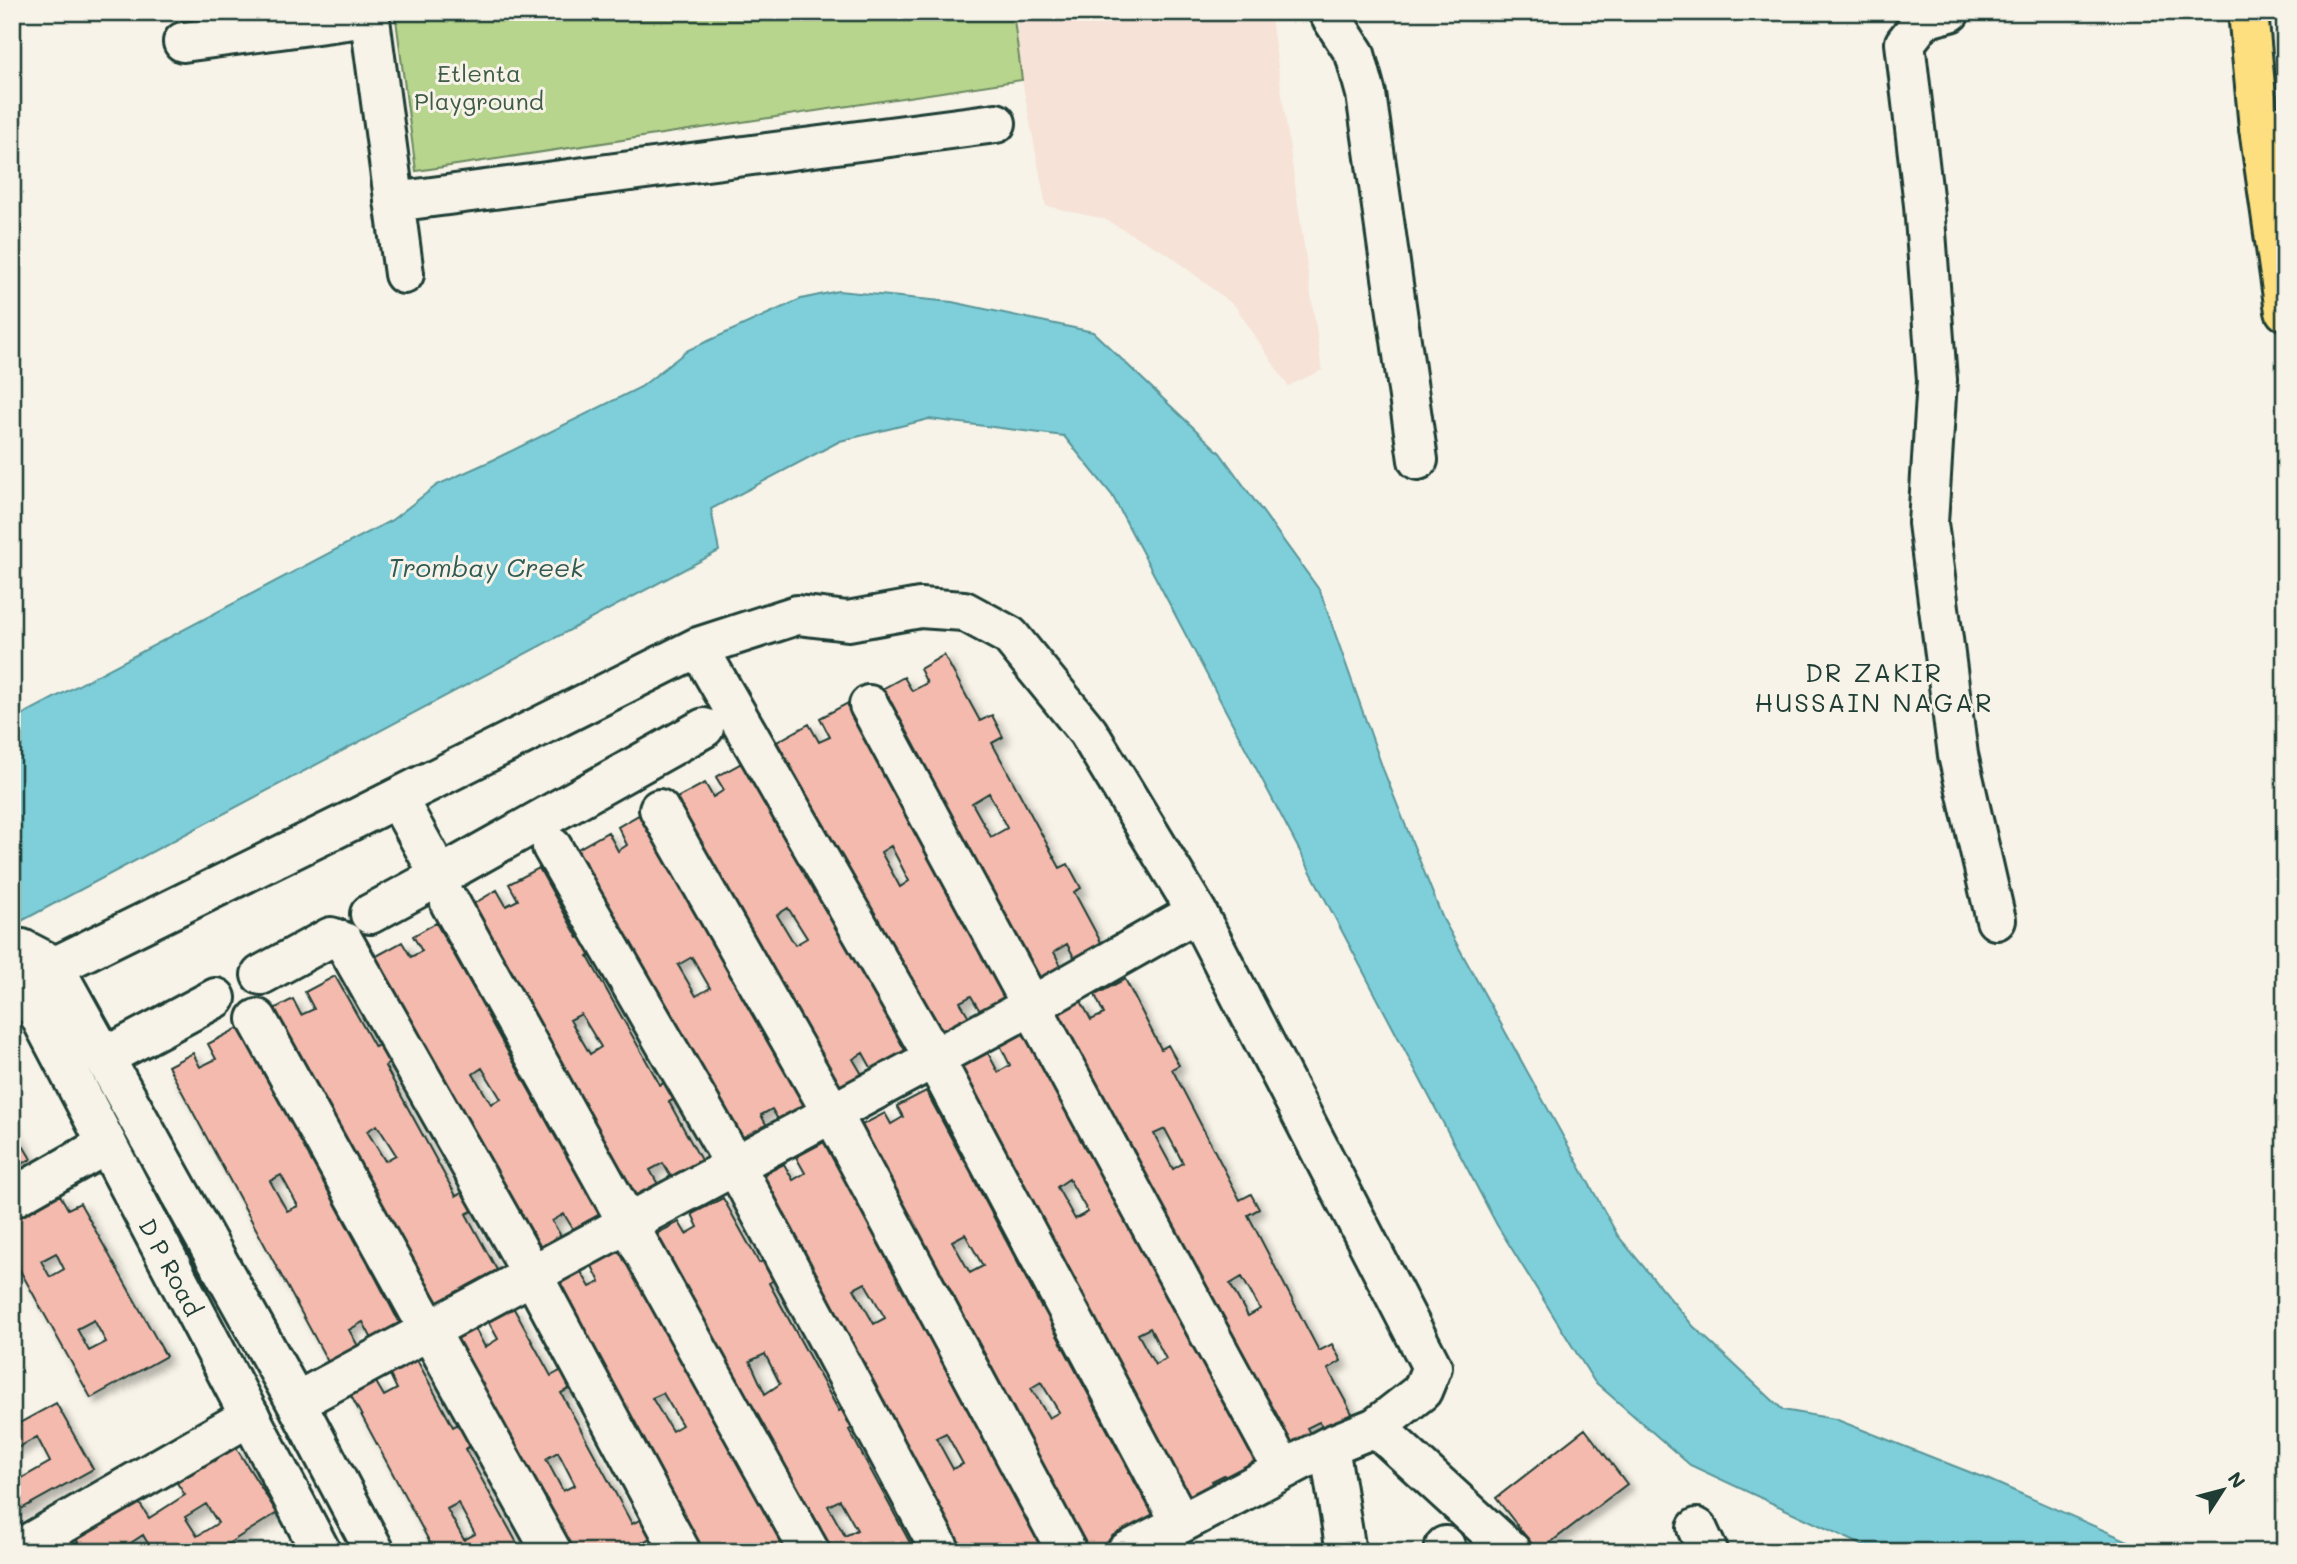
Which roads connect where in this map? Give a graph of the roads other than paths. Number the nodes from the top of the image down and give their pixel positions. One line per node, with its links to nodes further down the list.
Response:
1 (1328, 12): 11 (street)
2 (1950, 12): 21 (street)
3 (2248, 12): 7 (highway)
4 (369, 15): 5 (street); 8 (street)
5 (183, 42)
6 (996, 123): 8 (street)
7 (2272, 126): 10 (highway)
8 (394, 202): 9 (street)
9 (404, 274)
10 (2285, 310)
11 (1418, 460)
12 (698, 647): 15 (street); 19 (street); 28 (street)
13 (869, 705): 25 (street)
14 (704, 728): 18 (street)
15 (397, 798): 18 (street); 22 (street)
16 (659, 808): 29 (street)
17 (552, 848): 31 (street)
18 (445, 889): 20 (street); 33 (street)
19 (1197, 912): 25 (street); 38 (street)
20 (370, 914)
21 (1996, 920)
22 (23, 958): 27 (street); 30 (street, D P Road)
23 (261, 975): 34 (street)
24 (215, 998): 27 (street)
25 (1033, 1005): 28 (street); 40 (street)
26 (257, 1019): 35 (street)
27 (105, 1057): 36 (street)
28 (934, 1058): 29 (street); 41 (street)
29 (832, 1113): 31 (street); 49 (street)
30 (107, 1144): 32 (street); 37 (street, D P Road)
31 (735, 1166): 33 (street); 48 (street)
32 (12, 1198)
33 (628, 1223): 34 (street); 47 (street)
34 (532, 1274): 35 (street); 46 (street)
35 (428, 1329): 36 (street); 45 (street)
36 (296, 1402): 42 (street)
37 (250, 1416): 43 (street, D P Road); 44 (street)
38 (1376, 1427): 39 (street); 52 (street)
39 (1329, 1446): 40 (street); 51 (street)
40 (1283, 1470): 41 (street)
41 (1181, 1523): 50 (street)
42 (369, 1540): 43 (street)
43 (320, 1551)
44 (13, 1552)
45 (552, 1552)
46 (681, 1552)
47 (810, 1552)
48 (941, 1552)
49 (1067, 1552)
50 (1126, 1552)
51 (1346, 1552)
52 (1512, 1552)

